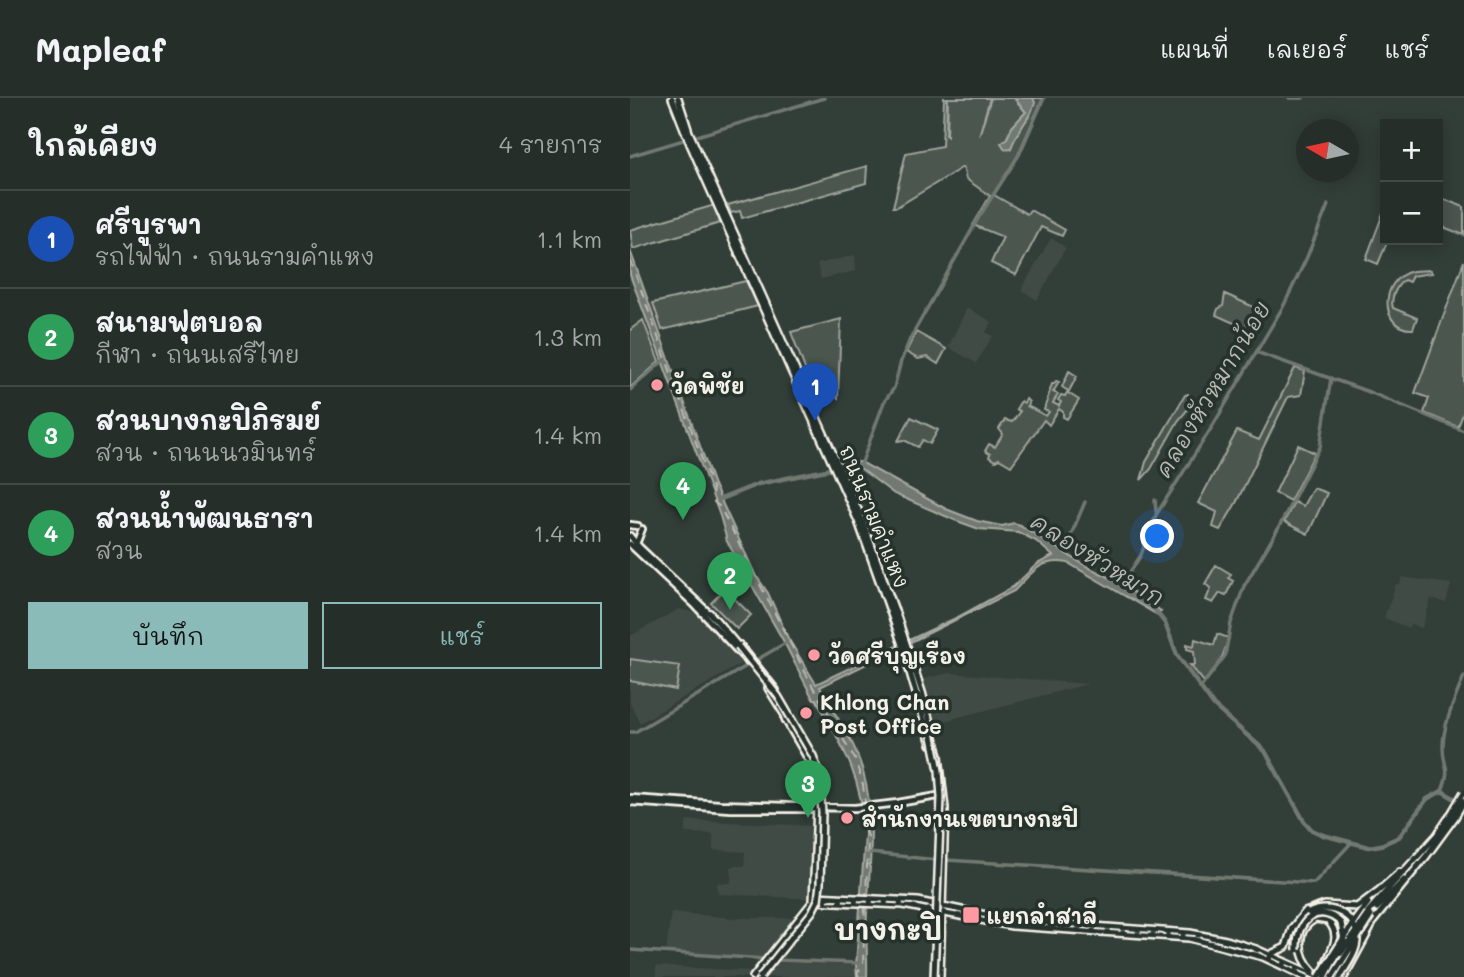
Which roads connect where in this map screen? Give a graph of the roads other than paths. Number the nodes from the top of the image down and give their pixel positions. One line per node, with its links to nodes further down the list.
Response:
1 (671, 98): 3 (main road, ถนนรามคำแหง)
2 (678, 98): 3 (main road, ถนนรามคำแหง)
3 (687, 132): 8 (main road, ถนนรามคำแหง)
4 (630, 524): 6 (main road)
5 (630, 536): 6 (main road)
6 (633, 544): 7 (main road); 9 (main road)
7 (710, 613): 9 (main road); 37 (main road, bridge)
8 (904, 644): 11 (main road, ถนนรามคำแหง); 13 (main road, ถนนรามคำแหง)
9 (750, 660): 10 (main road); 16 (main road)
10 (768, 688): 16 (main road); 37 (main road, bridge)
11 (916, 689): 13 (main road, ถนนรามคำแหง); 38 (main road, ถนนรามคำแหง, bridge)
12 (1464, 791): 17 (main road, bridge)
13 (942, 797): 16 (main road); 26 (main road, ถนนรามคำแหง); 26 (main road, ถนนรามคำแหง); 38 (main road, ถนนรามคำแหง, bridge)
14 (630, 800): 16 (main road)
15 (1464, 801): 17 (main road, bridge)
16 (821, 807): 23 (main road); 23 (main road)
17 (1453, 815): 18 (main road)
18 (1440, 836): 18 (main road); 19 (main road); 20 (main road)
19 (1427, 855): 25 (main road); 28 (main road)
20 (1413, 861): 21 (main road); 22 (main road)
21 (1390, 887): 25 (main road); 28 (main road)
22 (1378, 891): 32 (main road); 35 (main road, bridge)
23 (817, 899): 24 (main road); 37 (main road)
24 (881, 901): 26 (main road); 27 (main road)
25 (1387, 904): 41 (main road)
26 (939, 906): 27 (main road); 29 (main road, ถนนรามคำแหง); 30 (main road); 34 (main road, ถนนรามคำแหง)
27 (917, 907): 29 (main road)
28 (1369, 915): 40 (main road, bridge)
29 (935, 928): 33 (main road, ถนนรามคำแหง)
30 (1190, 935): 31 (main road); 39 (main road)
31 (1265, 953): 32 (main road); 40 (main road)
32 (1273, 953): 41 (main road, bridge)
33 (933, 956): 34 (main road); 38 (main road, ถนนรามคำแหง)
34 (941, 956): 38 (main road, ถนนรามคำแหง)
35 (1326, 962): 36 (main road, bridge); 40 (main road, bridge)
36 (1312, 971): 40 (main road); 40 (main road, bridge)
37 (758, 977)
38 (936, 977)
39 (1305, 977)
40 (1324, 977)
41 (1342, 977)

